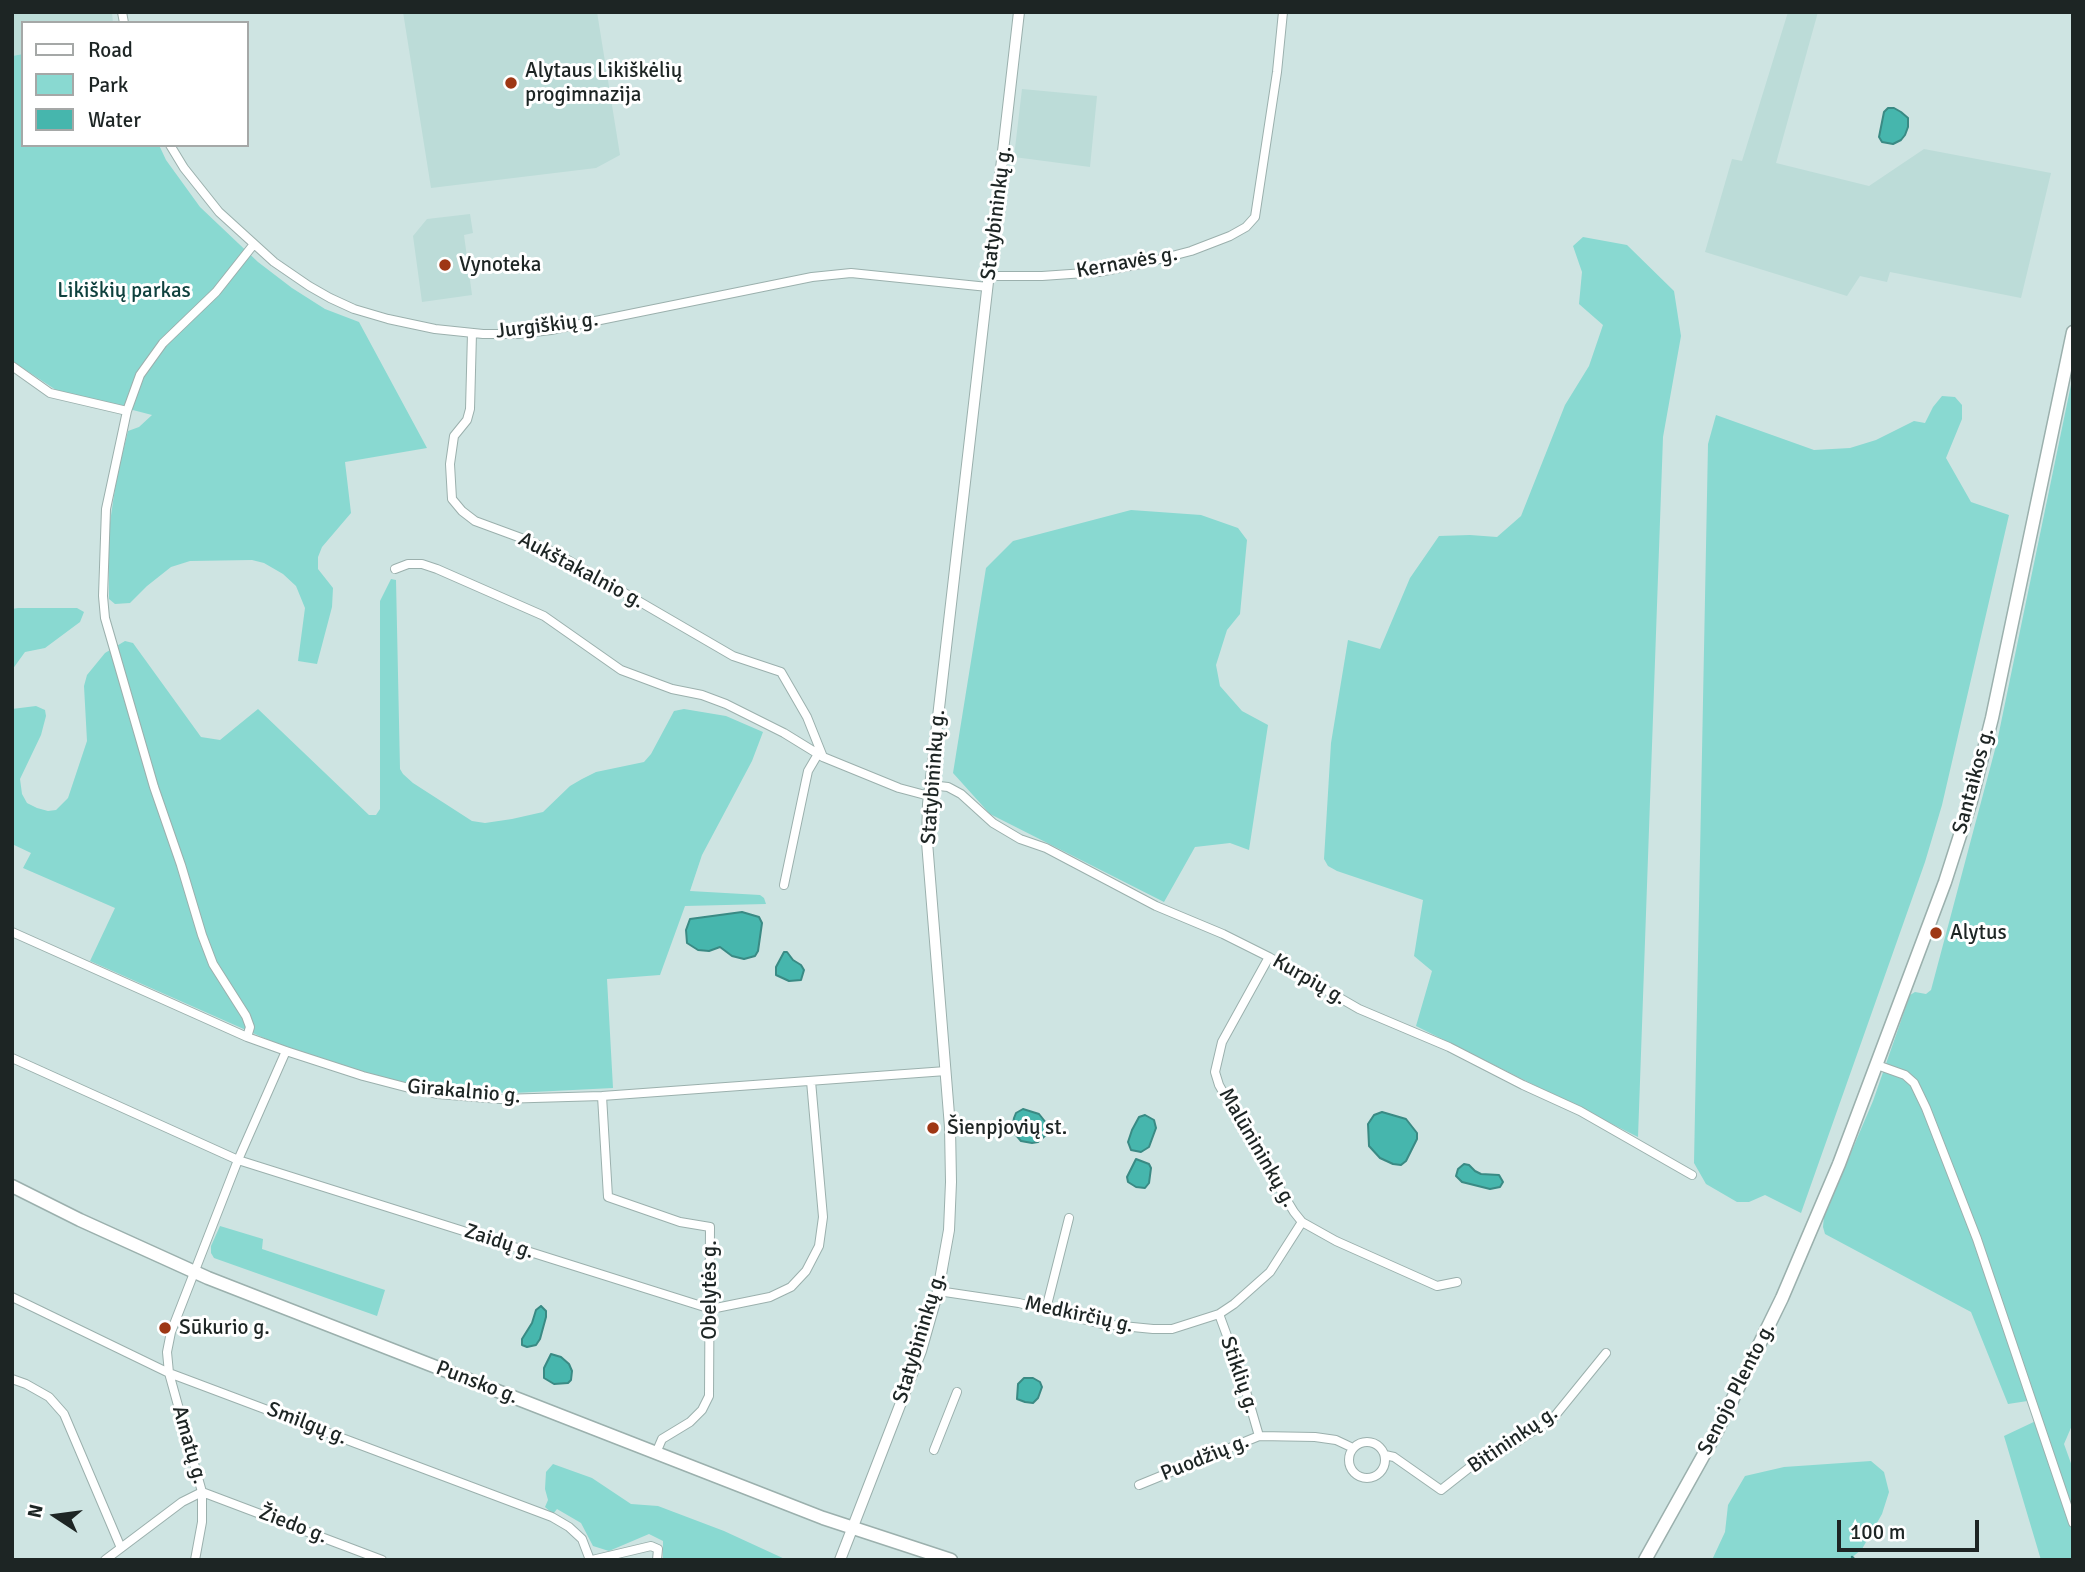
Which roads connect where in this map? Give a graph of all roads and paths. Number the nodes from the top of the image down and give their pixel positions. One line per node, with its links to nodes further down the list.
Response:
1 (1019, 12): 5 (street, Statybininkų g.)
2 (1283, 12): 5 (street, Kernavės g.)
3 (171, 147): 4 (street, Jurgiškių g.)
4 (254, 244): 7 (street, Jurgiškių g.); 9 (street)
5 (989, 281): 7 (street, Jurgiškių g.); 12 (street, Statybininkų g.)
6 (2073, 332): 19 (main road, Santaikos g.)
7 (472, 333): 11 (street, Aukštakalnio g.)
8 (12, 366): 9 (street)
9 (127, 411): 16 (street)
10 (395, 569): 11 (street)
11 (821, 756): 12 (street); 13 (street)
12 (929, 790): 15 (street, Kurpių g.); 20 (street, Statybininkų g.)
13 (784, 885)
14 (12, 932): 16 (street, Girakalnio g.)
15 (1269, 957): 24 (street, Kurpių g.); 28 (street, Malūnininkų g.)
16 (247, 1037): 17 (street, Girakalnio g.)
17 (286, 1051): 22 (street, Girakalnio g.); 23 (street, Amatų g.)
18 (12, 1058): 23 (street, Zaidų g.)
19 (1877, 1065): 26 (main road, Santaikos g.); 47 (street)
20 (946, 1071): 21 (street, Girakalnio g.); 31 (street, Statybininkų g.)
21 (811, 1081): 22 (street, Girakalnio g.); 33 (street, Zaidų g.)
22 (602, 1096): 33 (street, Obelytės g.)
23 (238, 1160): 29 (street, Amatų g.); 33 (street, Zaidų g.)
24 (1692, 1175)
25 (12, 1186): 29 (main road, Punsko g.)
26 (1819, 1214): 57 (main road, Senojo Plento g.)
27 (1069, 1218): 34 (street)
28 (1302, 1222): 30 (street, Malūnininkų g.); 35 (street, Medkirčių g.)
29 (195, 1272): 37 (street, Amatų g.); 43 (main road, Punsko g.)
30 (1457, 1282)
31 (938, 1291): 34 (street, Medkirčių g.); 48 (street, Statybininkų g.)
32 (12, 1297): 37 (street, Smilgų g.)
33 (711, 1309): 43 (street, Obelytės g.)
34 (1046, 1310): 35 (street, Medkirčių g.)
35 (1219, 1314): 40 (street, Stiklių g.)
36 (1606, 1353): 44 (street, Bitininkų g.)
37 (169, 1373): 46 (street, Amatų g.); 53 (street, Smilgų g.)
38 (12, 1379): 49 (street)
39 (957, 1392): 42 (street)
40 (1259, 1436): 41 (street, Puodžių g.); 45 (street, Puodžių g.)
41 (1353, 1448): 44 (street); 44 (street)
42 (934, 1450)
43 (656, 1453): 48 (main road, Punsko g.)
44 (1385, 1455)
45 (1139, 1485)
46 (202, 1492): 49 (street); 51 (street, Amatų g.); 52 (street, Žiedo g.)
47 (2073, 1523)
48 (852, 1528): 55 (street, Statybininkų g.); 56 (main road, Punsko g.)
49 (121, 1548): 50 (street)
50 (105, 1560)
51 (196, 1560)
52 (382, 1560)
53 (591, 1560): 54 (street)
54 (657, 1560)
55 (840, 1560)
56 (950, 1560)
57 (1645, 1560)

